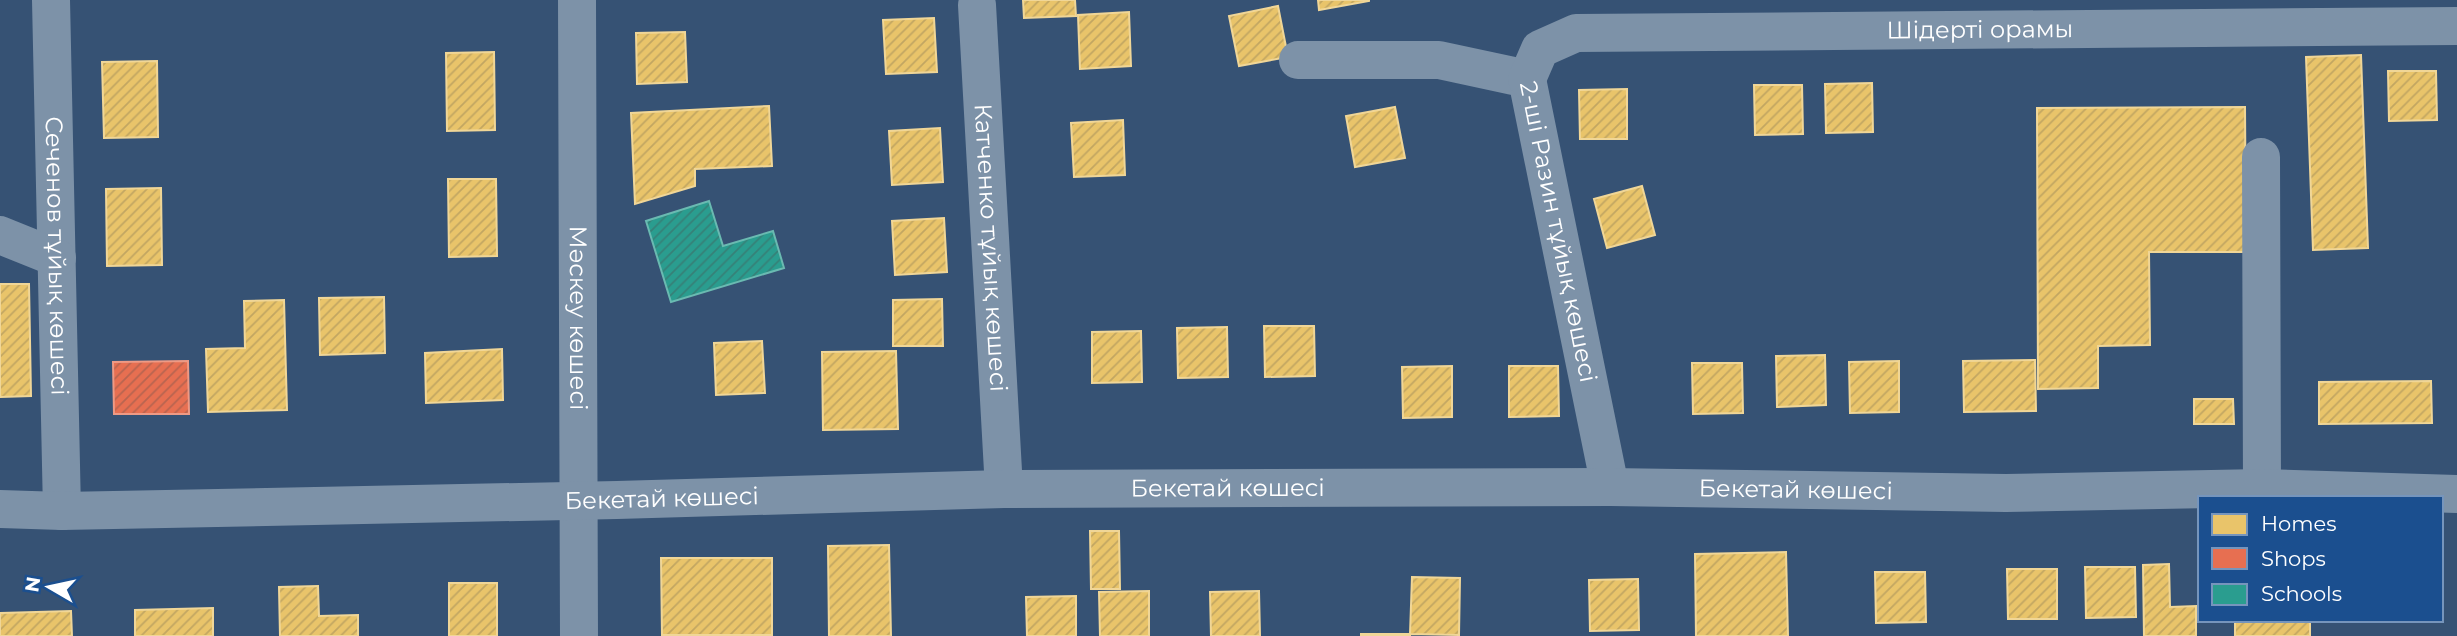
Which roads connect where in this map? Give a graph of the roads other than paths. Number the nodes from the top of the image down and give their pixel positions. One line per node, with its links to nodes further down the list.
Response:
1 (51, 0): 9 (street, Сеченов тұйық көшесі)
2 (577, 0): 14 (street, Мәскеу көшесі)
3 (977, 5): 12 (street, Катченко тұйық көшесі)
4 (2457, 26): 6 (street, Шідерті орамы)
5 (1298, 60): 6 (street, 2-ші Разин тұйық көшесі)
6 (1527, 79): 10 (street, 2-ші Разин тұйық көшесі)
7 (2261, 157): 11 (street)
8 (0, 235): 9 (street)
9 (57, 258): 16 (street, Сеченов тұйық көшесі)
10 (1610, 487): 11 (street, Бекетай көшесі); 12 (street, Бекетай көшесі)
11 (2262, 488): 13 (street, Бекетай көшесі)
12 (1004, 489): 14 (street, Бекетай көшесі)
13 (2457, 494)
14 (580, 501): 16 (street, Бекетай көшесі); 17 (street, Мәскеу көшесі)
15 (0, 509): 16 (street, Бекетай көшесі)
16 (62, 510)
17 (579, 636)

